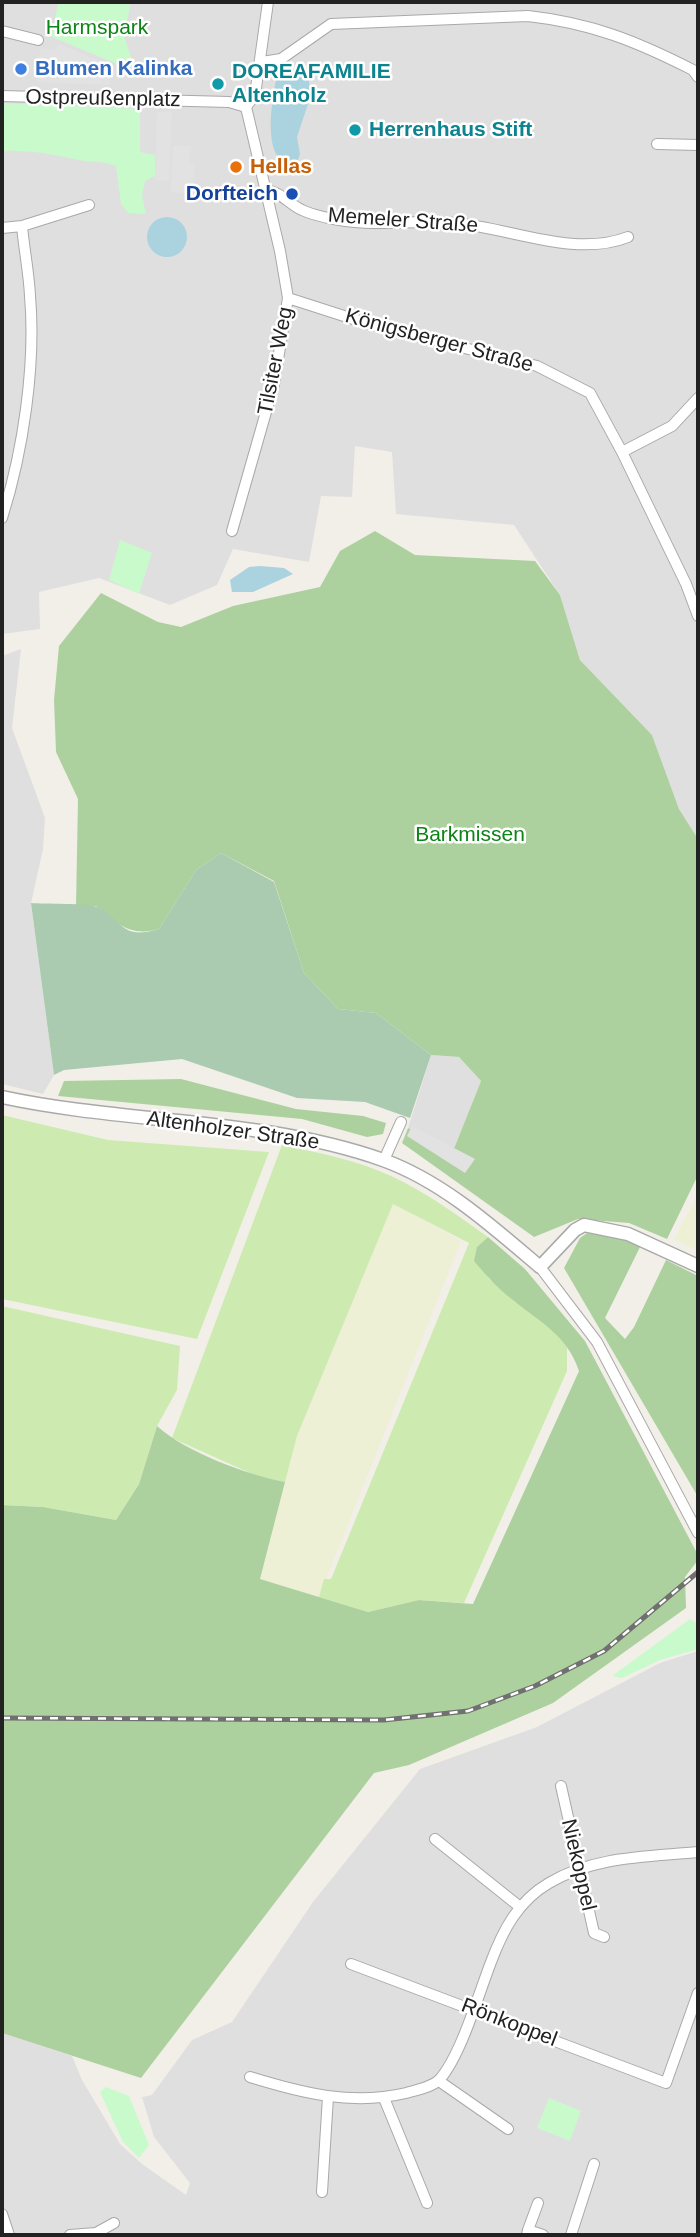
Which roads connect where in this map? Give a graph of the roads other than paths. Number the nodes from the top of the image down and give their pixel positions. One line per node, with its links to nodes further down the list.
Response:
1 (268, 2): 4 (street)
2 (2, 30): 3 (street)
3 (38, 40)
4 (262, 62): 5 (street); 7 (street)
5 (698, 77)
6 (2, 96): 7 (street, Ostpreußenplatz)
7 (246, 107): 10 (street, Tilsiter Weg)
8 (657, 144): 9 (street)
9 (698, 145)
10 (266, 190): 14 (street, Memeler Straße); 15 (street, Tilsiter Weg)
11 (89, 205): 12 (street)
12 (22, 226): 13 (street); 18 (street)
13 (2, 228)
14 (628, 237)
15 (288, 298): 17 (street, Königsberger Straße); 19 (street, Tilsiter Weg)
16 (698, 398): 17 (street)
17 (622, 452): 20 (street, Königsberger Straße)
18 (2, 518)
19 (232, 531)
20 (698, 617)
21 (2, 1097): 23 (street, Altenholzer Straße)
22 (401, 1122): 23 (street)
23 (384, 1160): 25 (street, Altenholzer Straße)
24 (698, 1266): 25 (street)
25 (540, 1267): 26 (street, Altenholzer Straße)
26 (698, 1533)
27 (561, 1786): 30 (street, Niekoppel)
28 (435, 1839): 31 (street)
29 (698, 1852): 30 (street)
30 (578, 1868): 31 (street); 32 (street, Niekoppel)
31 (520, 1907): 35 (street)
32 (604, 1937)
33 (351, 1964): 35 (street, Rönkoppel)
34 (698, 1993): 35 (street, Rönkoppel)
35 (472, 2009): 37 (street)
36 (250, 2077): 38 (street)
37 (439, 2081): 39 (street); 40 (street)
38 (328, 2097): 39 (street); 42 (street)
39 (384, 2098): 43 (street)
40 (508, 2129)
41 (594, 2164): 51 (street)
42 (322, 2192)
43 (427, 2203)
44 (538, 2203): 47 (street)
45 (2, 2214): 48 (street)
46 (114, 2223): 49 (street)
47 (527, 2233): 50 (street)
48 (9, 2235)
49 (70, 2235)
50 (543, 2235)
51 (572, 2235)

